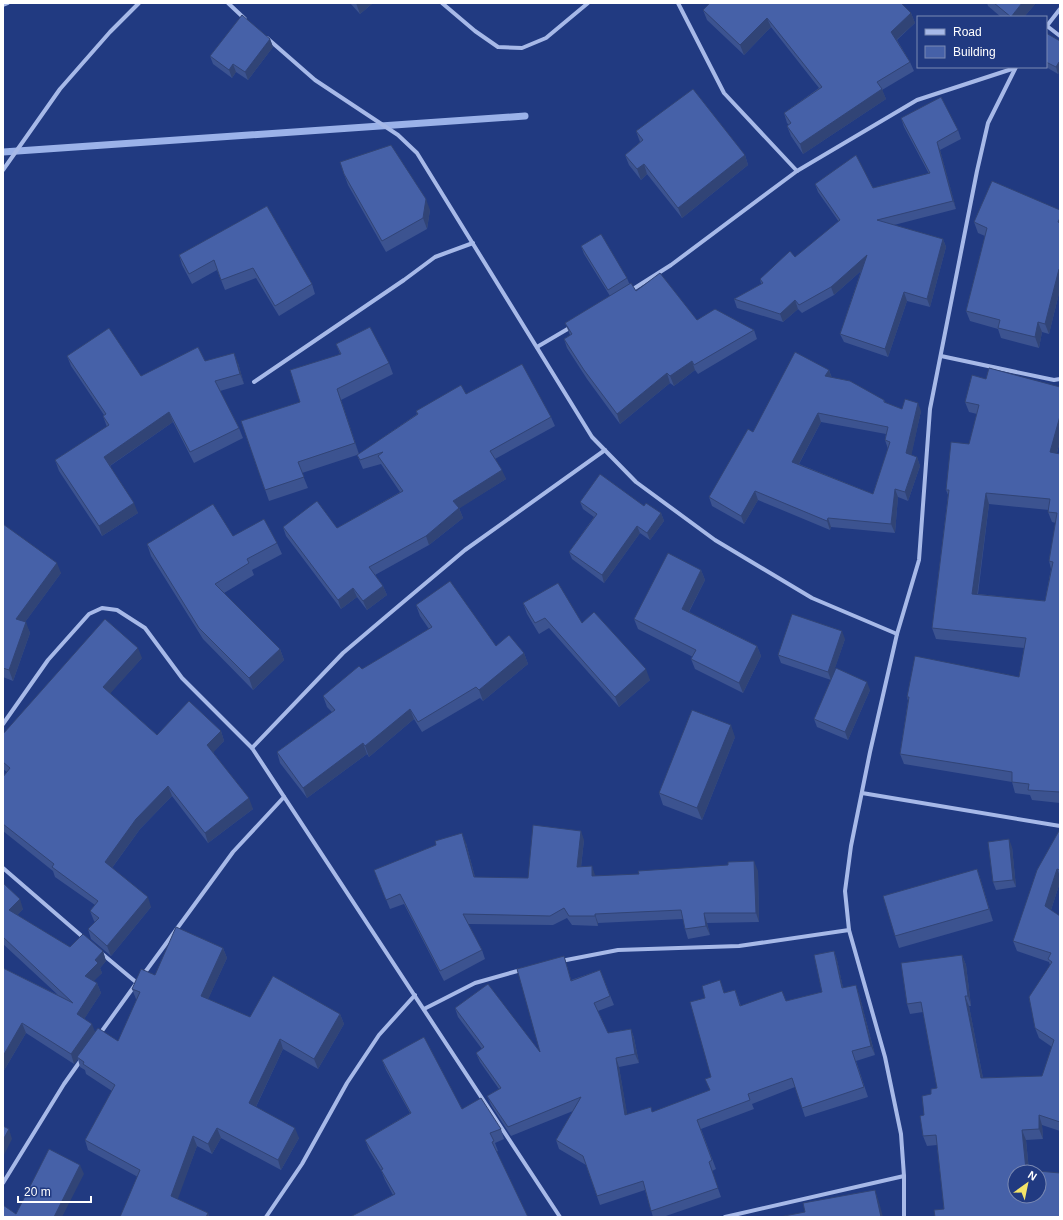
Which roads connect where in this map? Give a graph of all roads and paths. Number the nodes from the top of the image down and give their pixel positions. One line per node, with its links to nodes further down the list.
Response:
1 (8, 3): 7 (street)
2 (139, 3): 15 (street)
3 (228, 3): 9 (street)
4 (442, 3): 5 (street)
5 (588, 3)
6 (678, 3): 16 (street)
7 (3, 5)
8 (1060, 9): 10 (street)
9 (248, 21)
10 (1047, 25)
11 (1047, 27): 13 (street)
12 (265, 36): 17 (street)
13 (1060, 36)
14 (1016, 68): 16 (street); 21 (street)
15 (3, 170)
16 (797, 171): 18 (street)
17 (473, 243): 20 (street); 23 (street)
18 (624, 294)
19 (577, 323): 20 (street)
20 (537, 347): 24 (street)
21 (941, 356): 22 (street); 25 (street)
22 (1060, 379)
23 (254, 382)
24 (605, 450): 25 (street); 27 (street)
25 (897, 634): 28 (street)
26 (3, 724): 27 (street)
27 (252, 748): 29 (street)
28 (862, 793): 30 (street); 32 (street)
29 (284, 797): 37 (street); 38 (street)
30 (1060, 826)
31 (3, 868): 33 (street)
32 (849, 930): 35 (street); 42 (street)
33 (90, 943)
34 (96, 948): 37 (street)
35 (554, 963)
36 (526, 969): 39 (street)
37 (137, 983): 40 (street)
38 (415, 995): 39 (street); 44 (street)
39 (424, 1009): 45 (street)
40 (96, 1040)
41 (86, 1052): 43 (street)
42 (904, 1176): 46 (street); 47 (street)
43 (3, 1183)
44 (266, 1217)
45 (560, 1217)
46 (725, 1217)
47 (904, 1217)

